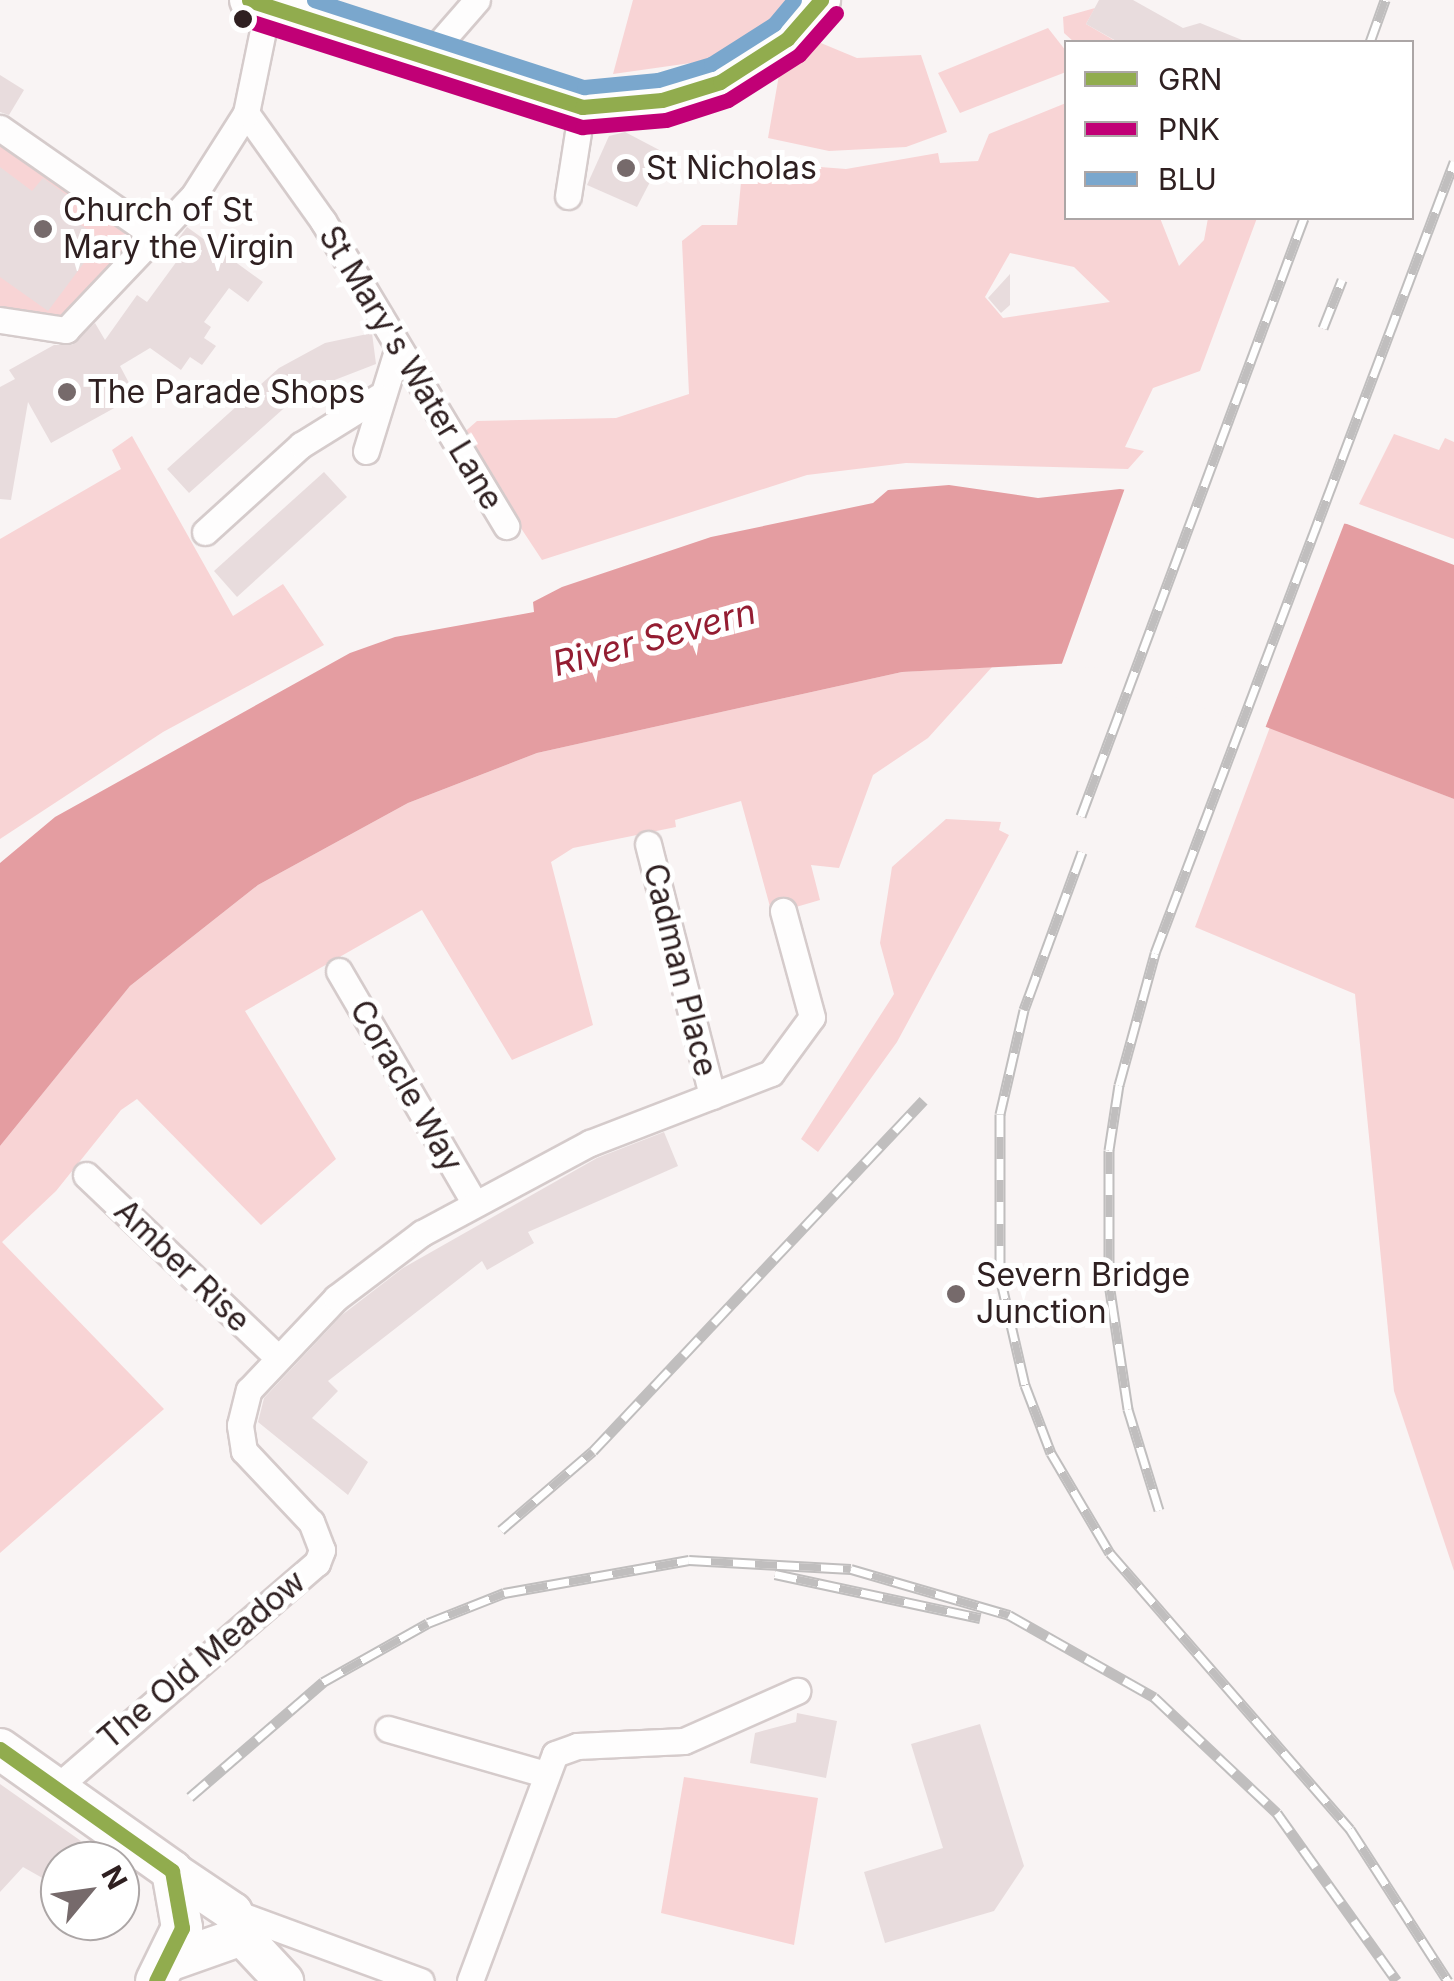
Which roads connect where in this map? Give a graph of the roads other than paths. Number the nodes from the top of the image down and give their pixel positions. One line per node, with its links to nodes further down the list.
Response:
1 (478, 0): 4 (street)
2 (821, 0): 5 (street)
3 (258, 3): 4 (street); 6 (street)
4 (430, 55): 5 (street)
5 (582, 106): 8 (street)
6 (246, 114): 9 (street); 11 (street, St Mary's Water Lane)
7 (0, 128): 9 (street)
8 (568, 196)
9 (155, 236): 10 (street)
10 (0, 320)
11 (397, 351): 12 (street); 14 (street, St Mary's Water Lane)
12 (378, 398): 13 (street); 15 (street)
13 (366, 450)
14 (506, 526)
15 (205, 532)
16 (648, 844): 19 (street, Cadman Place)
17 (783, 911): 19 (street, The Old Meadow)
18 (339, 971): 21 (street, Coracle Way)
19 (712, 1096): 21 (street, The Old Meadow)
20 (86, 1174): 22 (street, Amber Rise)
21 (474, 1202): 22 (street, The Old Meadow)
22 (277, 1356): 27 (street, The Old Meadow)
23 (797, 1691): 26 (street)
24 (388, 1730): 26 (street)
25 (0, 1749): 27 (main road)
26 (545, 1774): 33 (street)
27 (56, 1788): 28 (main road)
28 (172, 1872): 29 (street); 30 (main road)
29 (238, 1924): 30 (street); 31 (street); 32 (street)
30 (164, 1971)
31 (284, 1981)
32 (421, 1981)
33 (470, 1981)

